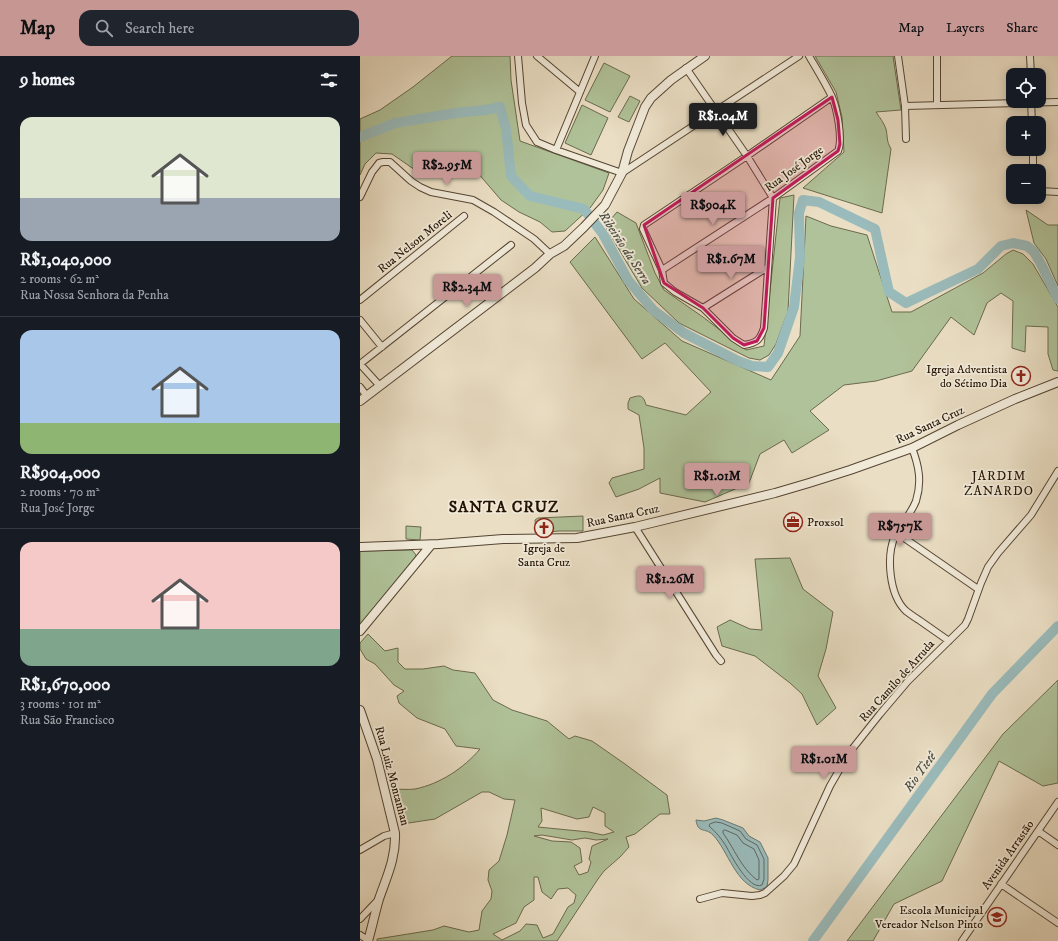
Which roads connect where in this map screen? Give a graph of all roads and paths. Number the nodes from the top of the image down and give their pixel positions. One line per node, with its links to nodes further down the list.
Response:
1 (518, 56): 21 (street)
2 (537, 56): 12 (street)
3 (595, 56): 12 (street)
4 (704, 56): 10 (street)
5 (798, 56): 19 (street)
6 (809, 56): 13 (street)
7 (898, 56): 18 (street)
8 (937, 56): 17 (street)
9 (1030, 56): 11 (street)
10 (686, 68): 19 (street); 23 (street)
11 (1031, 68)
12 (580, 92): 21 (street)
13 (832, 97): 22 (street); 27 (street, Rua José Jorge)
14 (1046, 102): 15 (street)
15 (1058, 102)
16 (1006, 103): 17 (street)
17 (937, 105): 18 (street)
18 (905, 106): 20 (street)
19 (716, 110): 22 (street); 23 (street)
20 (906, 139)
21 (556, 150): 23 (street)
22 (747, 156): 27 (street); 32 (street)
23 (622, 173): 30 (street)
24 (1046, 191): 25 (street)
25 (1058, 192)
26 (360, 197): 30 (street)
27 (773, 198): 31 (street); 32 (street, Rua José Jorge)
28 (464, 216): 33 (street, Rua Nelson Moreli)
29 (511, 246): 36 (street)
30 (550, 254): 39 (street)
31 (768, 267): 34 (street); 34 (street)
32 (662, 270): 34 (street)
33 (360, 300)
34 (704, 308)
35 (360, 320): 36 (street)
36 (382, 347): 37 (street)
37 (360, 364): 39 (street)
38 (1058, 382): 42 (street, Rua Santa Cruz)
39 (380, 386): 41 (street)
40 (360, 387): 41 (street)
41 (363, 399)
42 (912, 448): 44 (street, Rua Santa Cruz); 45 (street)
43 (1058, 471): 48 (street, Rua Camilo de Arruda)
44 (636, 527): 46 (street, Rua Santa Cruz); 51 (street)
45 (897, 533): 48 (street); 50 (street)
46 (431, 545): 47 (street, Rua Santa Cruz); 49 (street)
47 (360, 547)
48 (978, 589): 50 (street, Rua Camilo de Arruda)
49 (360, 631)
50 (949, 641): 60 (street, Rua Camilo de Arruda)
51 (721, 661)
52 (360, 710): 55 (street, Rua Luiz Montanhan)
53 (1058, 802): 54 (street, Avenida Arrastão)
54 (1038, 831): 56 (street); 58 (street, Avenida Arrastão)
55 (395, 833): 57 (street); 59 (street, Rua Luiz Montanhan)
56 (1058, 845)
57 (360, 850)
58 (1001, 884): 62 (street); 64 (street, Avenida Arrastão)
59 (380, 898): 61 (street); 65 (street, Rua Luiz Montanhan)
60 (700, 899)
61 (360, 919)
62 (1058, 923)
63 (360, 935): 65 (street)
64 (963, 939): 66 (street)
65 (368, 940)
66 (972, 941)

